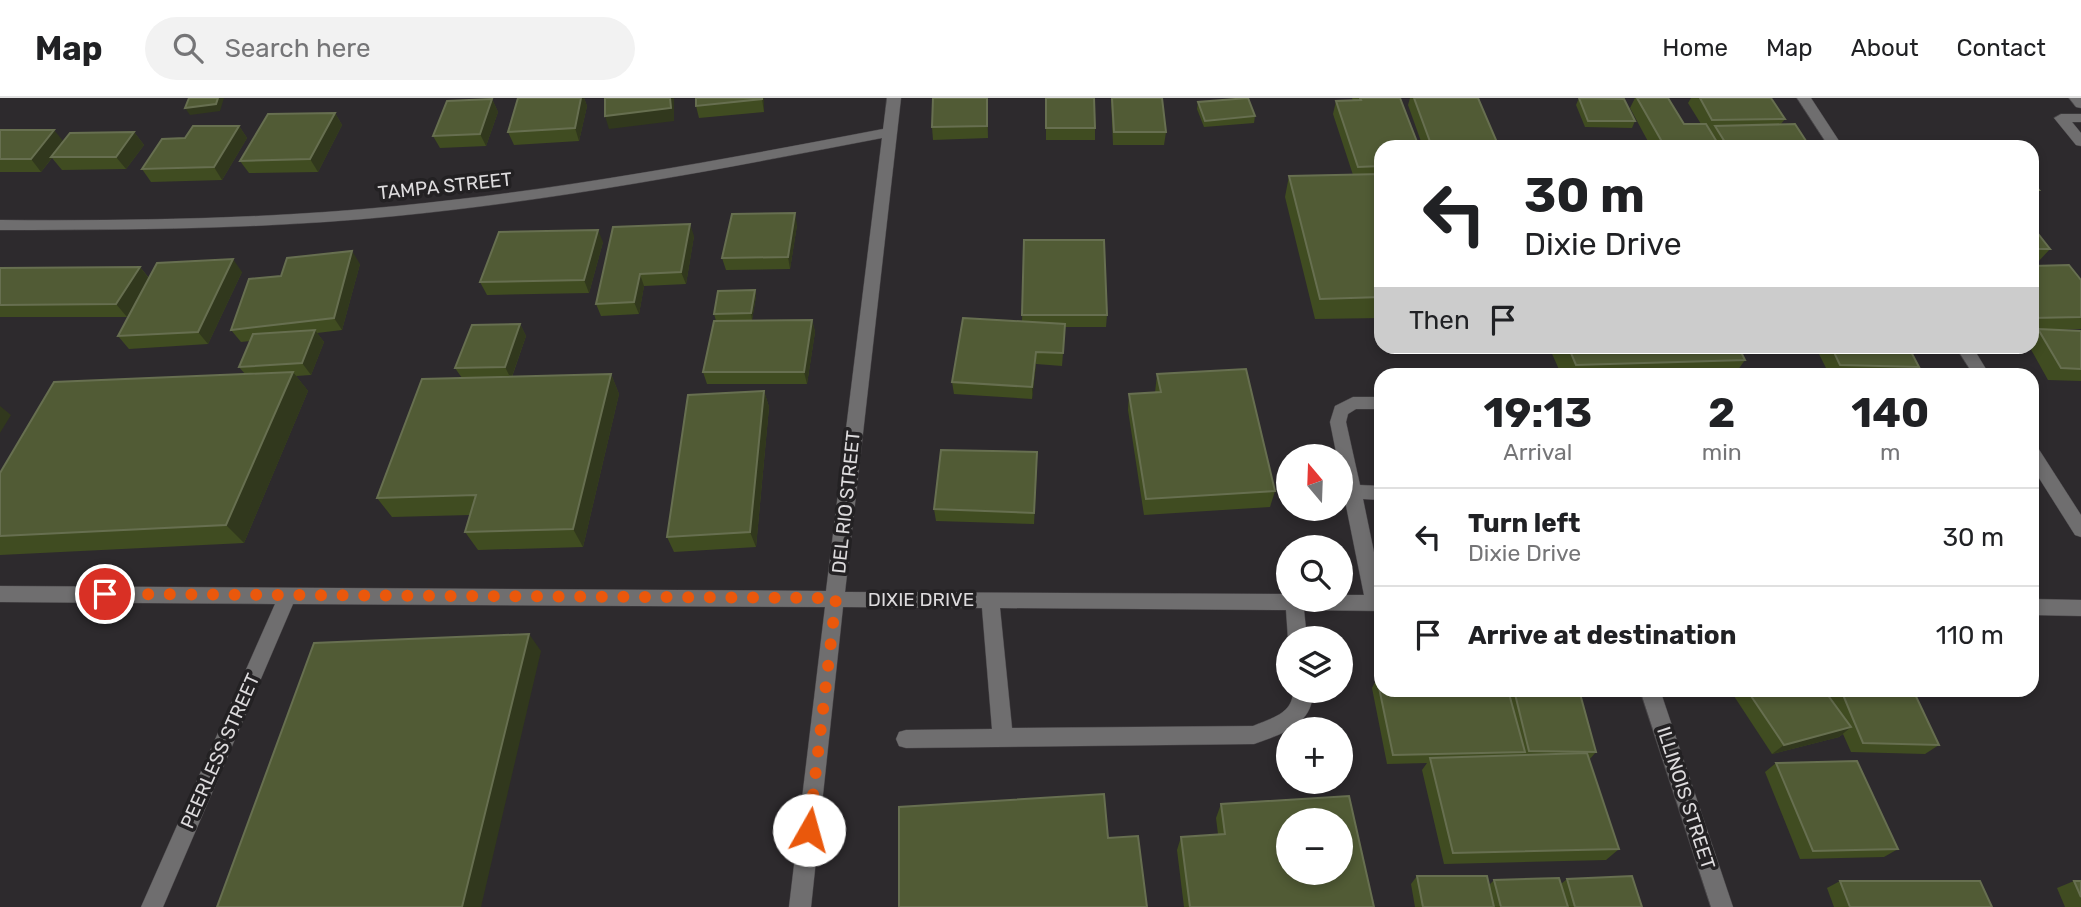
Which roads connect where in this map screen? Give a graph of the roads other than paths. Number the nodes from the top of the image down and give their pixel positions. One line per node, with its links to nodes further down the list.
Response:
1 (894, 98): 6 (street, DEL RIO STREET)
2 (1804, 98): 7 (street)
3 (2076, 98): 4 (street)
4 (2081, 104)
5 (2081, 118): 8 (street)
6 (890, 132): 9 (street, TAMPA STREET); 19 (street, DEL RIO STREET)
7 (1831, 140)
8 (2081, 142)
9 (0, 225)
10 (1374, 403): 11 (street)
11 (1343, 444)
12 (2039, 464): 15 (street)
13 (1353, 492): 14 (street); 16 (street)
14 (1374, 493)
15 (2081, 530)
16 (1374, 585)
17 (0, 594): 18 (street, DIXIE DRIVE)
18 (288, 595): 19 (street, DIXIE DRIVE); 30 (street, PEERLESS STREET)
19 (836, 598): 20 (street, DIXIE DRIVE); 31 (street, DEL RIO STREET)
20 (990, 599): 21 (street, DIXIE DRIVE); 28 (street)
21 (1276, 601)
22 (1353, 602): 23 (street, DIXIE DRIVE)
23 (1374, 603)
24 (2039, 607): 25 (street)
25 (2081, 608)
26 (1652, 697): 32 (street, ILLINOIS STREET)
27 (1303, 703): 28 (street)
28 (1003, 738): 29 (street)
29 (906, 739)
30 (152, 907)
31 (800, 907)
32 (1722, 907)

